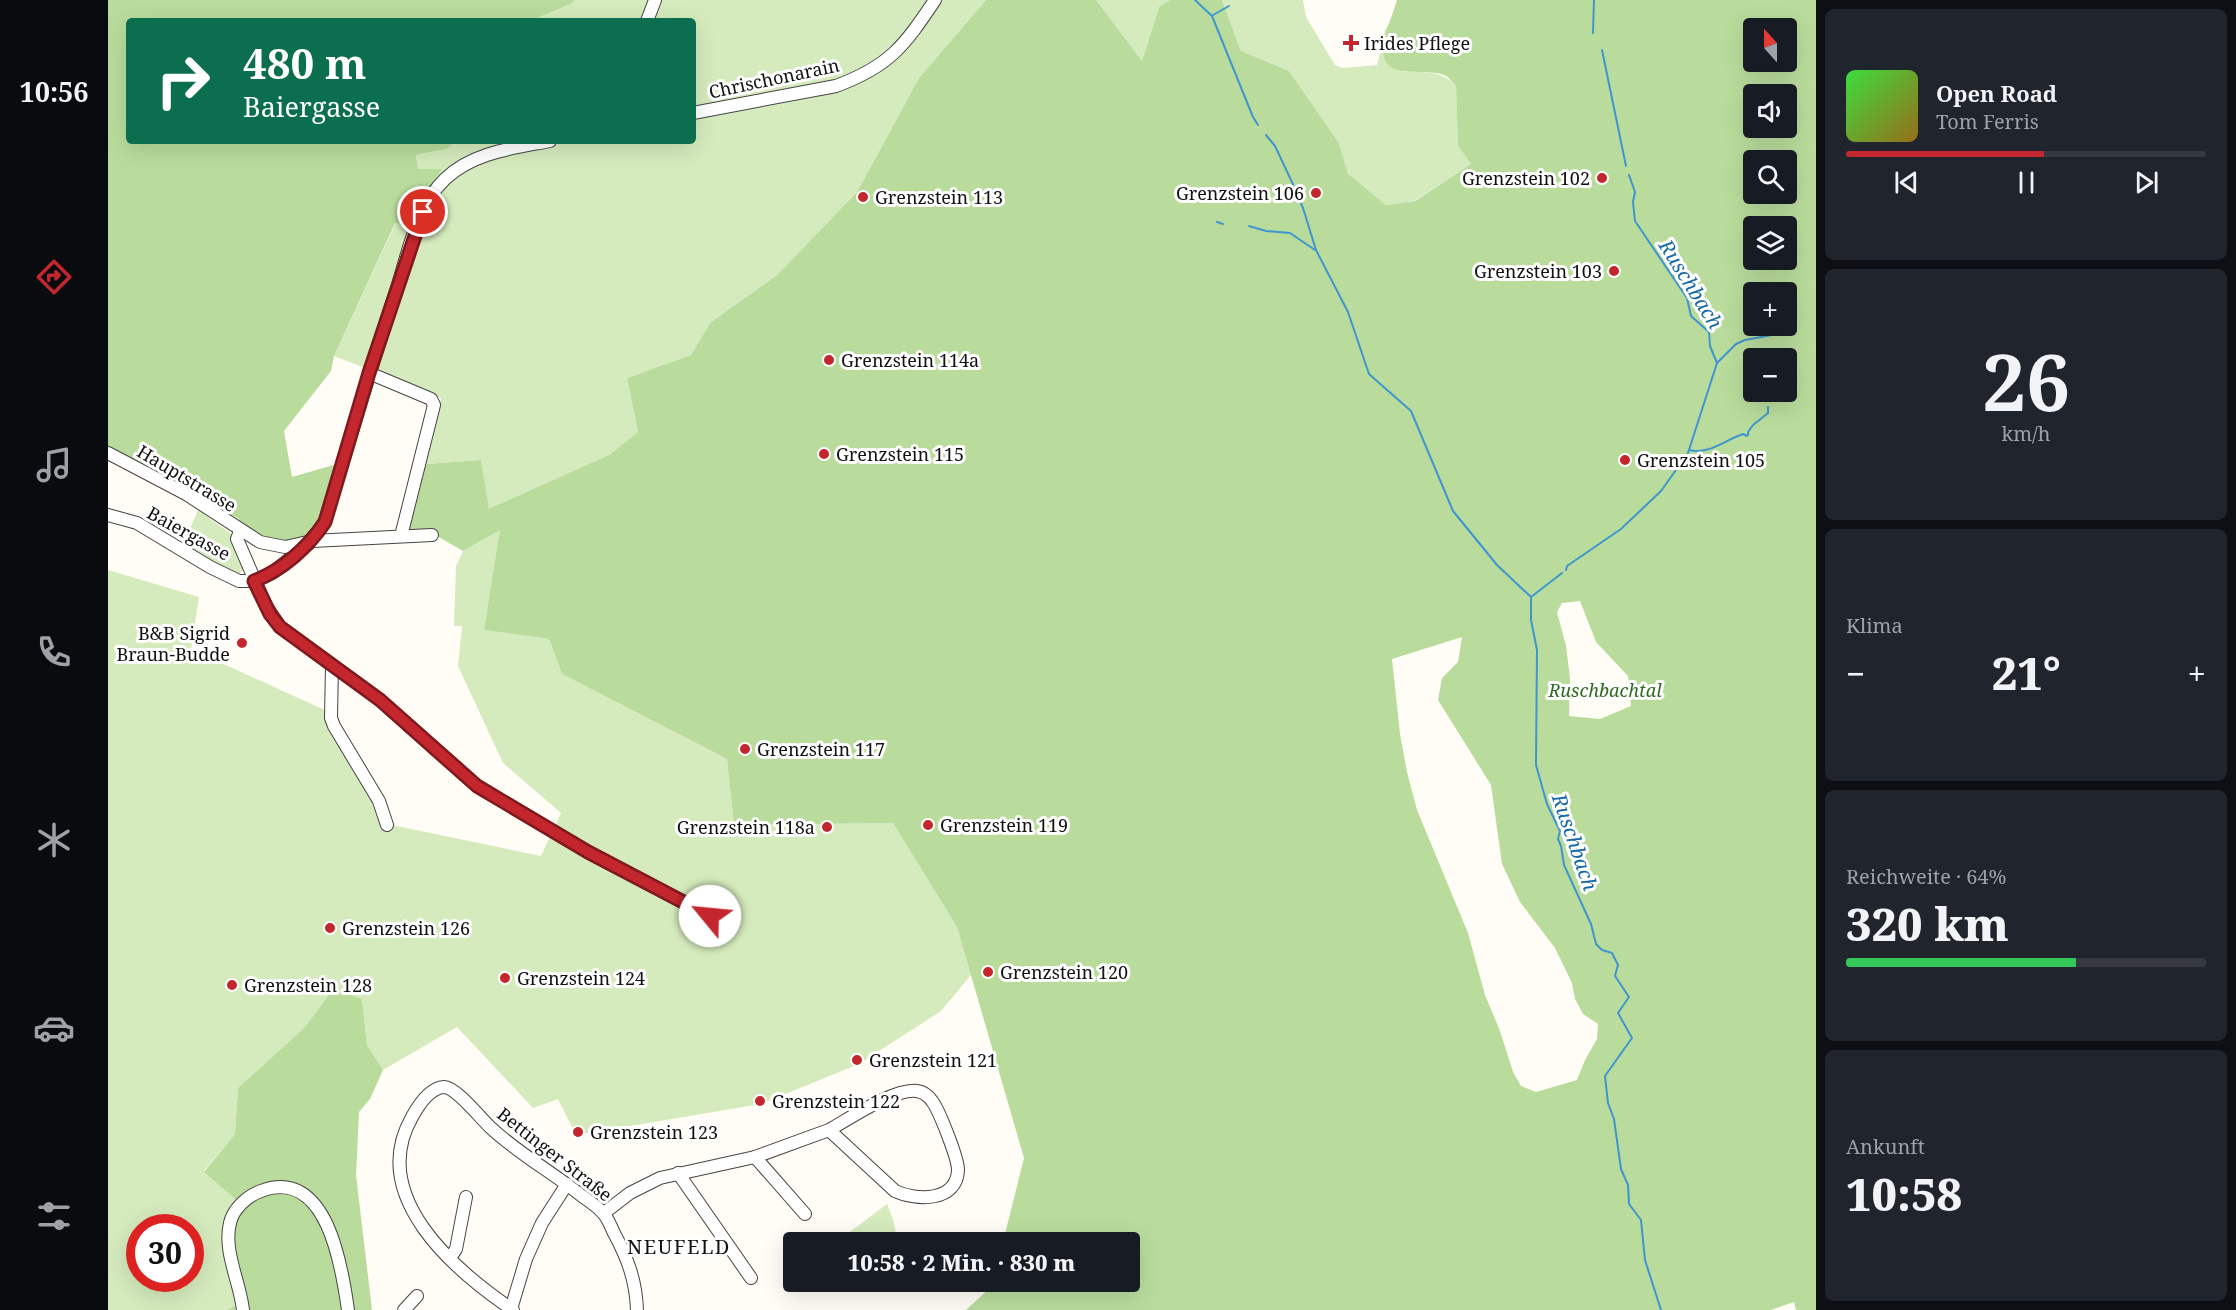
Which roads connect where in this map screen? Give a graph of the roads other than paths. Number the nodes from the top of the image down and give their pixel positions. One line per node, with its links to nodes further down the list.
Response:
1 (656, 0): 3 (street)
2 (935, 0): 4 (street, Chrischonarain)
3 (648, 18)
4 (696, 112)
5 (534, 144): 6 (street)
6 (369, 373): 11 (street); 12 (street)
7 (108, 453): 9 (street, Hauptstrasse)
8 (108, 514): 13 (street, Baiergasse)
9 (244, 533): 12 (street); 13 (street)
10 (432, 535): 11 (street)
11 (401, 536): 12 (street)
12 (312, 541): 13 (street)
13 (254, 581): 14 (street)
14 (332, 665): 15 (street); 16 (street)
15 (387, 825)
16 (710, 916)
17 (829, 1130): 17 (street); 18 (street)
18 (755, 1157): 19 (street); 23 (street)
19 (678, 1173): 22 (street); 25 (street)
20 (567, 1184): 22 (street, Bettinger Straße); 24 (street, Bettinger Straße); 27 (street)
21 (466, 1197): 24 (street)
22 (604, 1213): 31 (street, Bettinger Straße)
23 (805, 1214)
24 (450, 1258): 27 (street)
25 (751, 1278)
26 (417, 1296): 30 (street)
27 (512, 1309)
28 (243, 1310): 29 (street)
29 (348, 1310)
30 (404, 1310)
31 (637, 1310)

